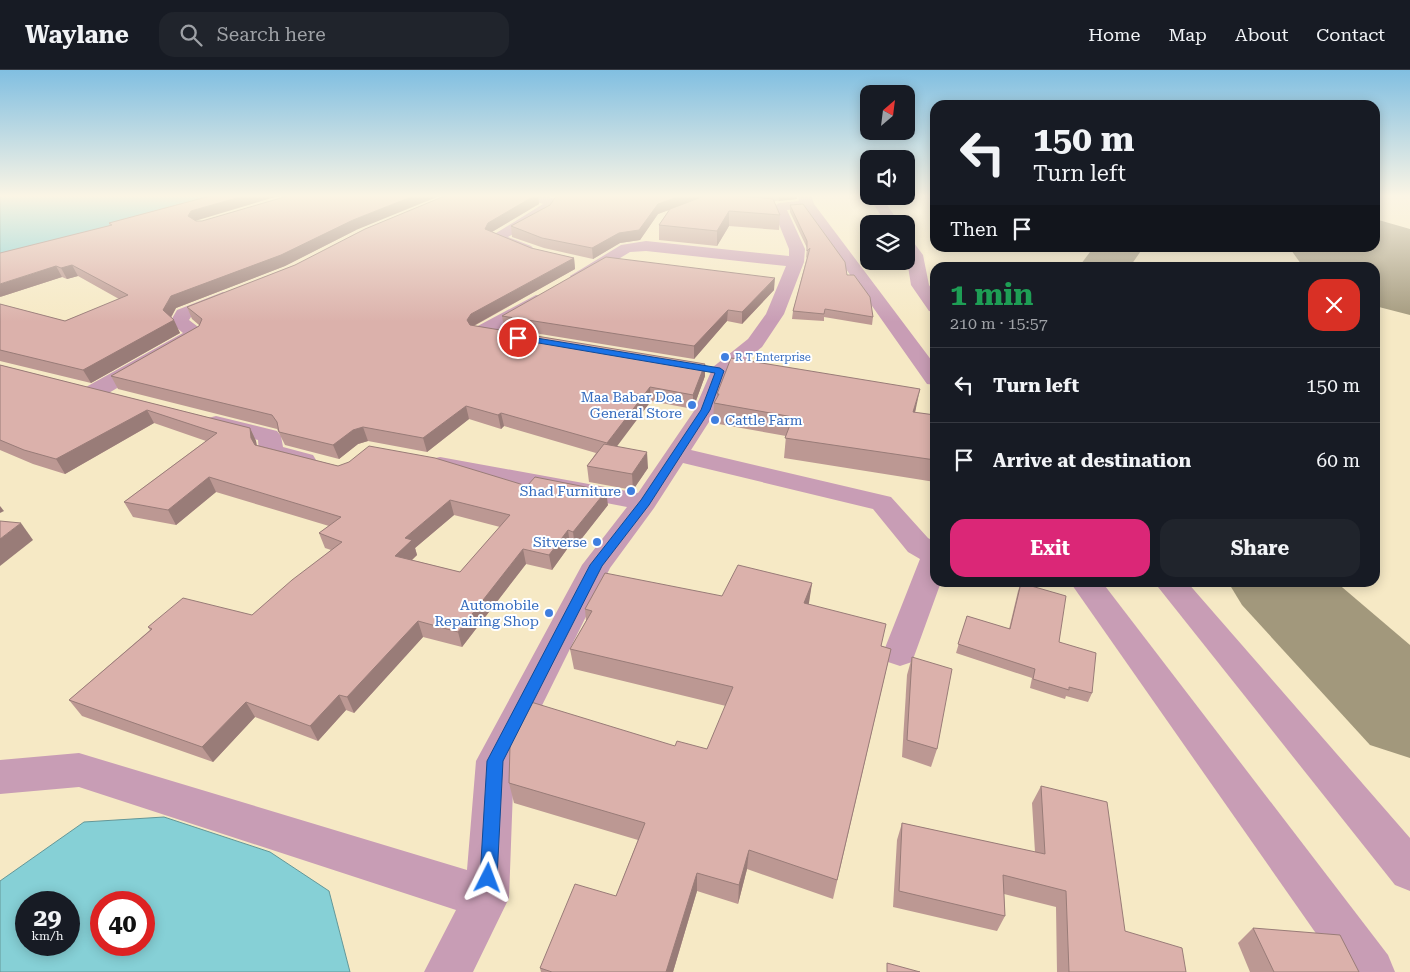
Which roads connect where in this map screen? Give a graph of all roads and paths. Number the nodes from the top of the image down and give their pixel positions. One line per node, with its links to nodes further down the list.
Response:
1 (498, 237): 4 (street)
2 (795, 237): 9 (street)
3 (817, 237): 13 (street)
4 (539, 254)
5 (915, 255): 11 (street)
6 (576, 262): 7 (street)
7 (599, 264): 8 (street); 9 (street); 12 (street)
8 (632, 265)
9 (782, 276): 16 (street)
10 (240, 292): 14 (street)
11 (930, 300)
12 (529, 339)
13 (930, 372)
14 (122, 399)
15 (195, 417): 18 (street)
16 (677, 454): 19 (street); 20 (street)
17 (416, 459): 19 (street)
18 (326, 466)
19 (645, 502): 27 (street)
20 (930, 553)
21 (930, 571): 24 (street)
22 (1089, 587): 29 (street)
23 (1173, 587): 26 (street)
24 (900, 653)
25 (0, 777): 27 (street)
26 (1410, 870)
27 (487, 898): 28 (street)
28 (448, 972)
29 (1371, 972)

